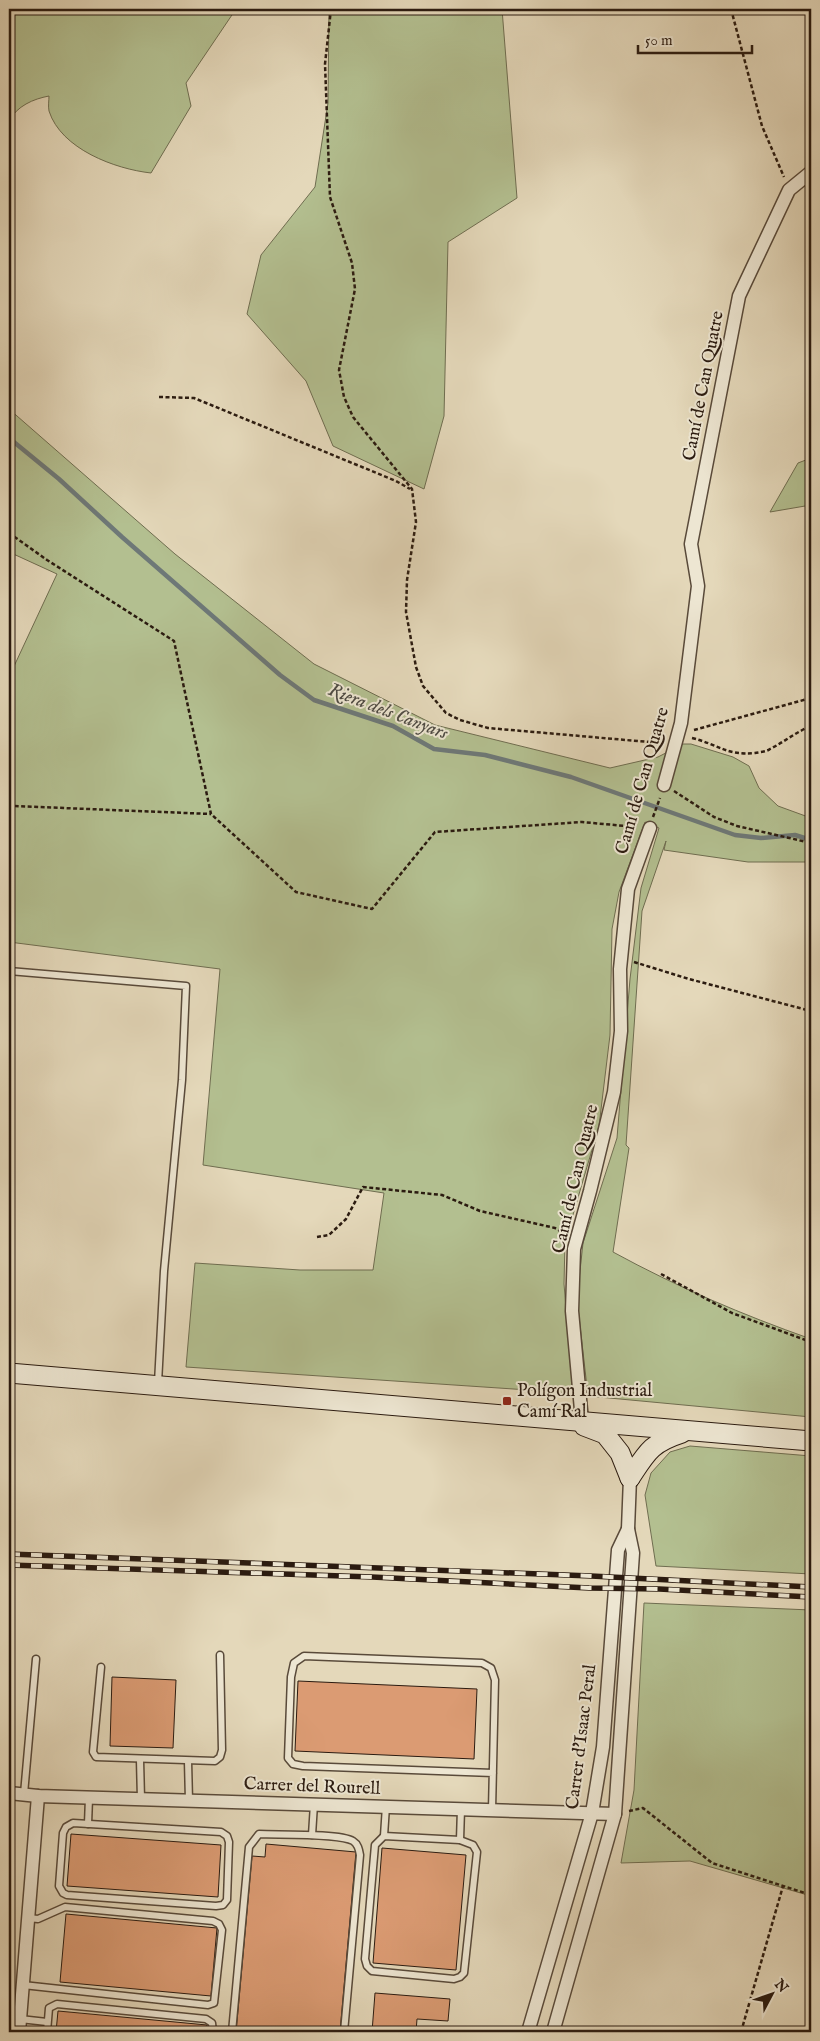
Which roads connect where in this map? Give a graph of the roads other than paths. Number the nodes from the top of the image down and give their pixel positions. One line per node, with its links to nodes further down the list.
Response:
1 (811, 172): 2 (street, Camí de Can Quatre)
2 (664, 785)
3 (650, 828): 7 (street, Camí de Can Quatre)
4 (9, 971): 6 (lane)
5 (9, 1373): 6 (street)
6 (158, 1386): 7 (street)
7 (575, 1421): 8 (street); 10 (street)
8 (686, 1432): 9 (street); 10 (street)
9 (811, 1442)
10 (630, 1478): 11 (street, Carrer d'Isaac Peral)
11 (628, 1529): 28 (street, Carrer d'Isaac Peral); 29 (street, Carrer d'Isaac Peral)
12 (220, 1655): 16 (lane)
13 (36, 1659): 18 (lane)
14 (101, 1667): 15 (lane)
15 (140, 1760): 16 (lane); 22 (lane)
16 (188, 1761): 23 (lane)
17 (493, 1773): 17 (lane); 27 (lane)
18 (24, 1794): 19 (street, Carrer del Rourell); 20 (street, Carrer del Rourell)
19 (9, 1796)
20 (38, 1796): 21 (street, Carrer del Rourell); 34 (street)
21 (89, 1798): 22 (street, Carrer del Rourell); 30 (lane)
22 (141, 1799): 23 (street, Carrer del Rourell)
23 (189, 1801): 24 (street, Carrer del Rourell)
24 (314, 1804): 25 (street, Carrer del Rourell); 31 (lane)
25 (386, 1806): 26 (street, Carrer del Rourell); 32 (lane)
26 (461, 1809): 27 (street, Carrer del Rourell); 33 (lane)
27 (492, 1810): 28 (street, Carrer del Rourell)
28 (592, 1813): 29 (street, Carrer del Rourell); 43 (street, Carrer d'Isaac Peral)
29 (615, 1814): 44 (street, Carrer d'Isaac Peral)
30 (88, 1824): 30 (lane)
31 (312, 1835): 41 (lane); 42 (lane)
32 (384, 1836): 33 (lane); 33 (lane)
33 (460, 1840)
34 (28, 1918): 35 (street); 35 (lane)
35 (23, 1985): 36 (street)
36 (20, 2019): 37 (lane); 38 (street)
37 (47, 2022): 39 (lane); 40 (lane)
38 (19, 2032)
39 (47, 2032)
40 (213, 2032)
41 (232, 2032)
42 (344, 2032)
43 (528, 2032)
44 (553, 2032)

